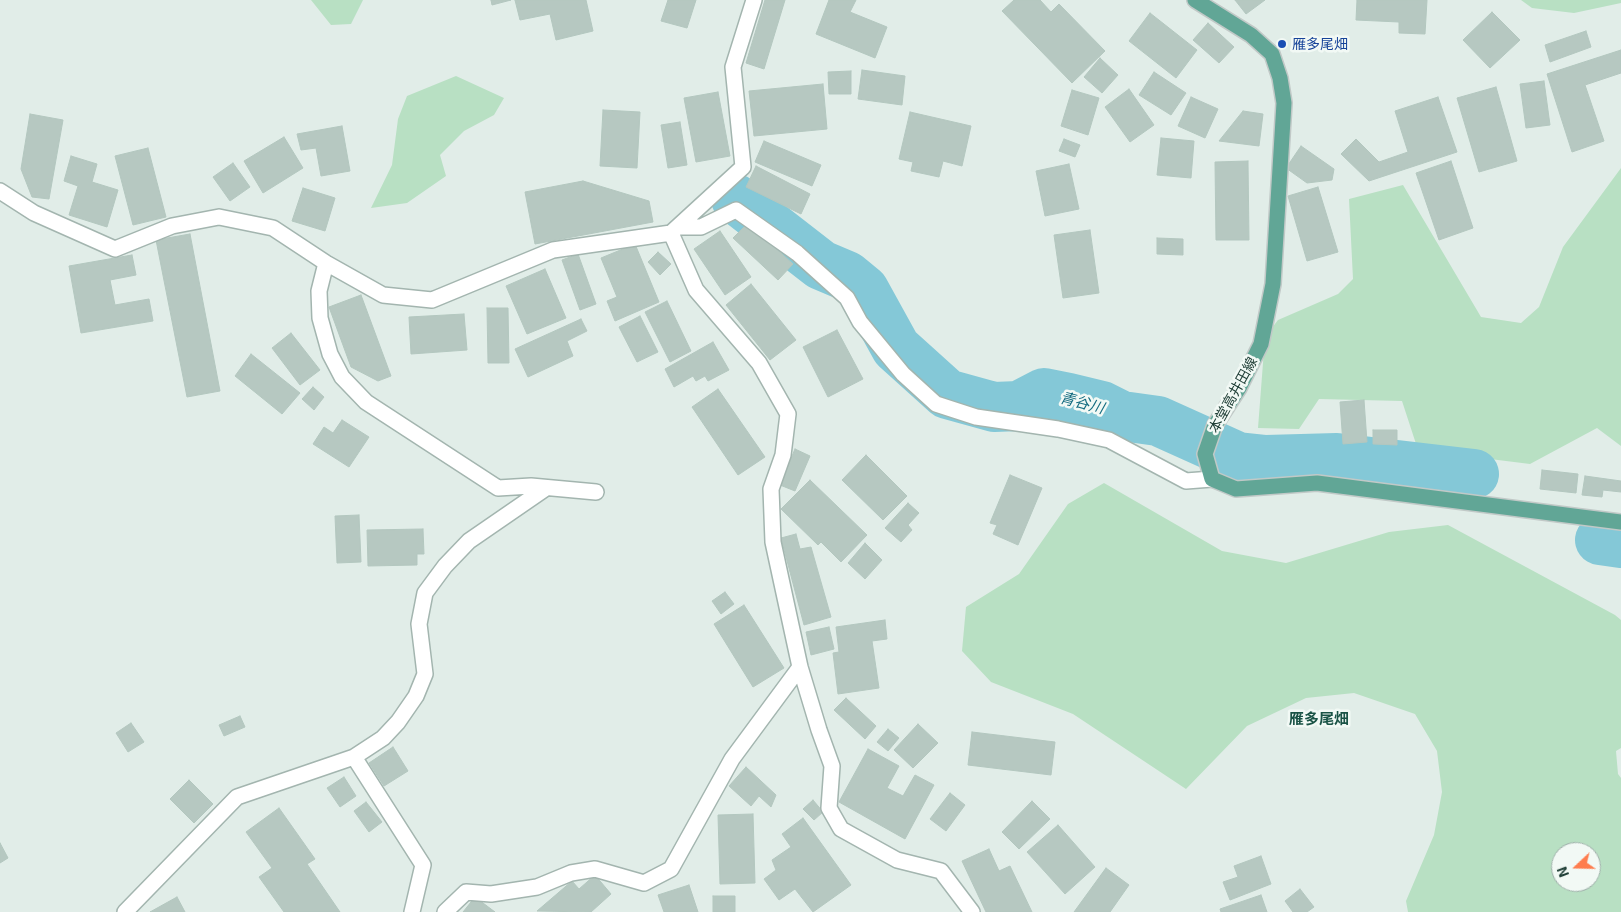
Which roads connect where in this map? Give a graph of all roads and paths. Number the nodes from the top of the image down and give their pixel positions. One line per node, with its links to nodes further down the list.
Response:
1 (754, 0): 4 (street)
2 (1195, 0): 6 (main road, 本堂高井田線)
3 (0, 191): 5 (street)
4 (674, 230): 5 (street); 6 (street); 10 (street)
5 (326, 263): 7 (street)
6 (1212, 479): 9 (main road)
7 (546, 488): 8 (street); 11 (street)
8 (596, 492)
9 (1621, 522)
10 (800, 667): 14 (street); 15 (street)
11 (354, 757): 12 (street); 13 (street)
12 (125, 912)
13 (412, 912)
14 (445, 912)
15 (972, 912)

